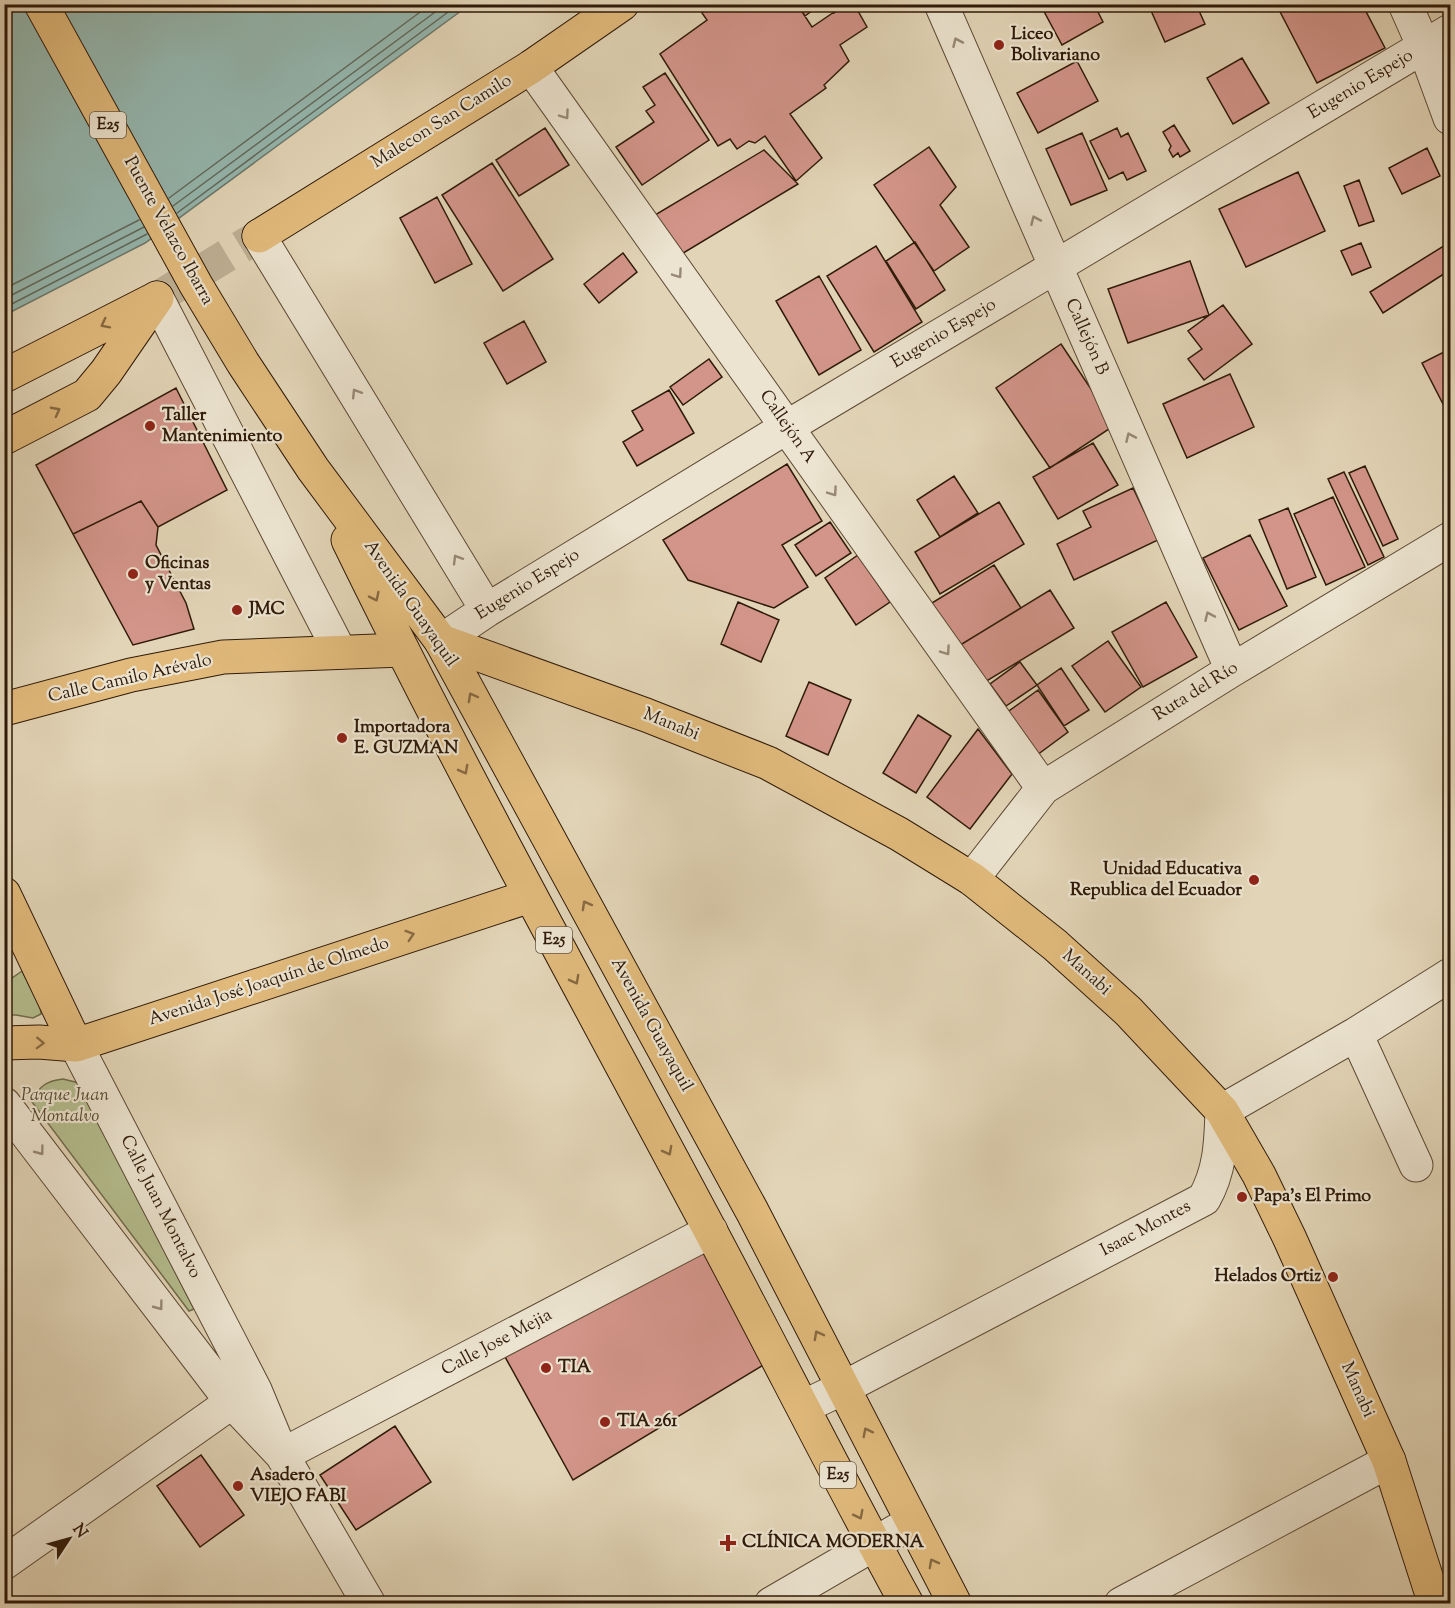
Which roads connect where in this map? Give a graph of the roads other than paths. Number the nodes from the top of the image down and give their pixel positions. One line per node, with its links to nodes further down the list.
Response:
1 (41, 4): 11 (main road, Puente Velazco Ibarra / E25)
2 (622, 4): 6 (main road, Malecon San Camilo)
3 (941, 4): 9 (street, Callejón B, one-way to 3)
4 (1405, 4): 5 (street)
5 (1437, 39): 7 (street); 9 (street, Eugenio Espejo)
6 (531, 67): 8 (main road, Malecon San Camilo); 13 (street, Callejón A, one-way to 13)
7 (1450, 118)
8 (259, 236): 17 (street, one-way to 8)
9 (1056, 267): 13 (street, Eugenio Espejo); 21 (street, Callejón B, one-way to 9)
10 (157, 298): 12 (main road, one-way to 12); 14 (main road, one-way to 10); 20 (street)
11 (243, 363): 15 (main road, Avenida Guayaquil / E25)
12 (4, 376)
13 (787, 427): 17 (street, Eugenio Espejo); 23 (street, Callejón A, one-way to 23)
14 (4, 438)
15 (312, 469): 18 (main road, Avenida Guayaquil / E25); 19 (main road, Avenida Guayaquil / E25, one-way to 19)
16 (1450, 540): 21 (street, Ruta del Río)
17 (487, 610): 18 (street, Eugenio Espejo)
18 (441, 641): 24 (main road, Manabi); 35 (main road, Avenida Guayaquil / E25, one-way to 18)
19 (402, 650): 20 (main road, Calle Camilo Arévalo); 26 (main road, Avenida Guayaquil / E25, one-way to 26)
20 (340, 652): 22 (main road, Calle Camilo Arévalo)
21 (1232, 670): 23 (street, Ruta del Río)
22 (4, 710)
23 (1043, 788): 24 (street, Ruta del Río)
24 (972, 879): 32 (main road, Manabi)
25 (4, 894): 30 (main road, Calle Juan Montalvo)
26 (530, 896): 30 (main road, Avenida José Joaquín de Olmedo, one-way to 26); 34 (main road, Avenida Guayaquil / E25, one-way to 34)
27 (1450, 975): 28 (street)
28 (1356, 1034): 32 (street); 33 (street)
29 (4, 1043): 30 (main road, Avenida José Joaquín de Olmedo, one-way to 30)
30 (76, 1045): 38 (street, Calle Juan Montalvo)
31 (4, 1104): 36 (street, Calle Juan Montalvo, one-way to 36)
32 (1222, 1112): 35 (street, Isaac Montes); 39 (main road, Manabi)
33 (1416, 1165)
34 (711, 1231): 37 (main road, Avenida Guayaquil / E25); 38 (street, Calle Jose Mejia)
35 (845, 1387): 37 (street, Isaac Montes); 40 (main road, Avenida Guayaquil / E25, one-way to 35)
36 (232, 1402): 38 (street, Calle Juan Montalvo); 42 (street)
37 (803, 1407): 41 (main road, Avenida Guayaquil / E25, one-way to 41)
38 (282, 1455): 43 (street, Calle Juan Montalvo)
39 (1389, 1461): 47 (street); 48 (main road, Manabi)
40 (912, 1522): 41 (street); 46 (main road, Avenida Guayaquil / E25, one-way to 40)
41 (874, 1544): 44 (street); 45 (main road, Avenida Guayaquil / E25)
42 (4, 1563)
43 (369, 1604)
44 (771, 1604)
45 (907, 1604)
46 (955, 1604)
47 (1121, 1604)
48 (1435, 1604)

